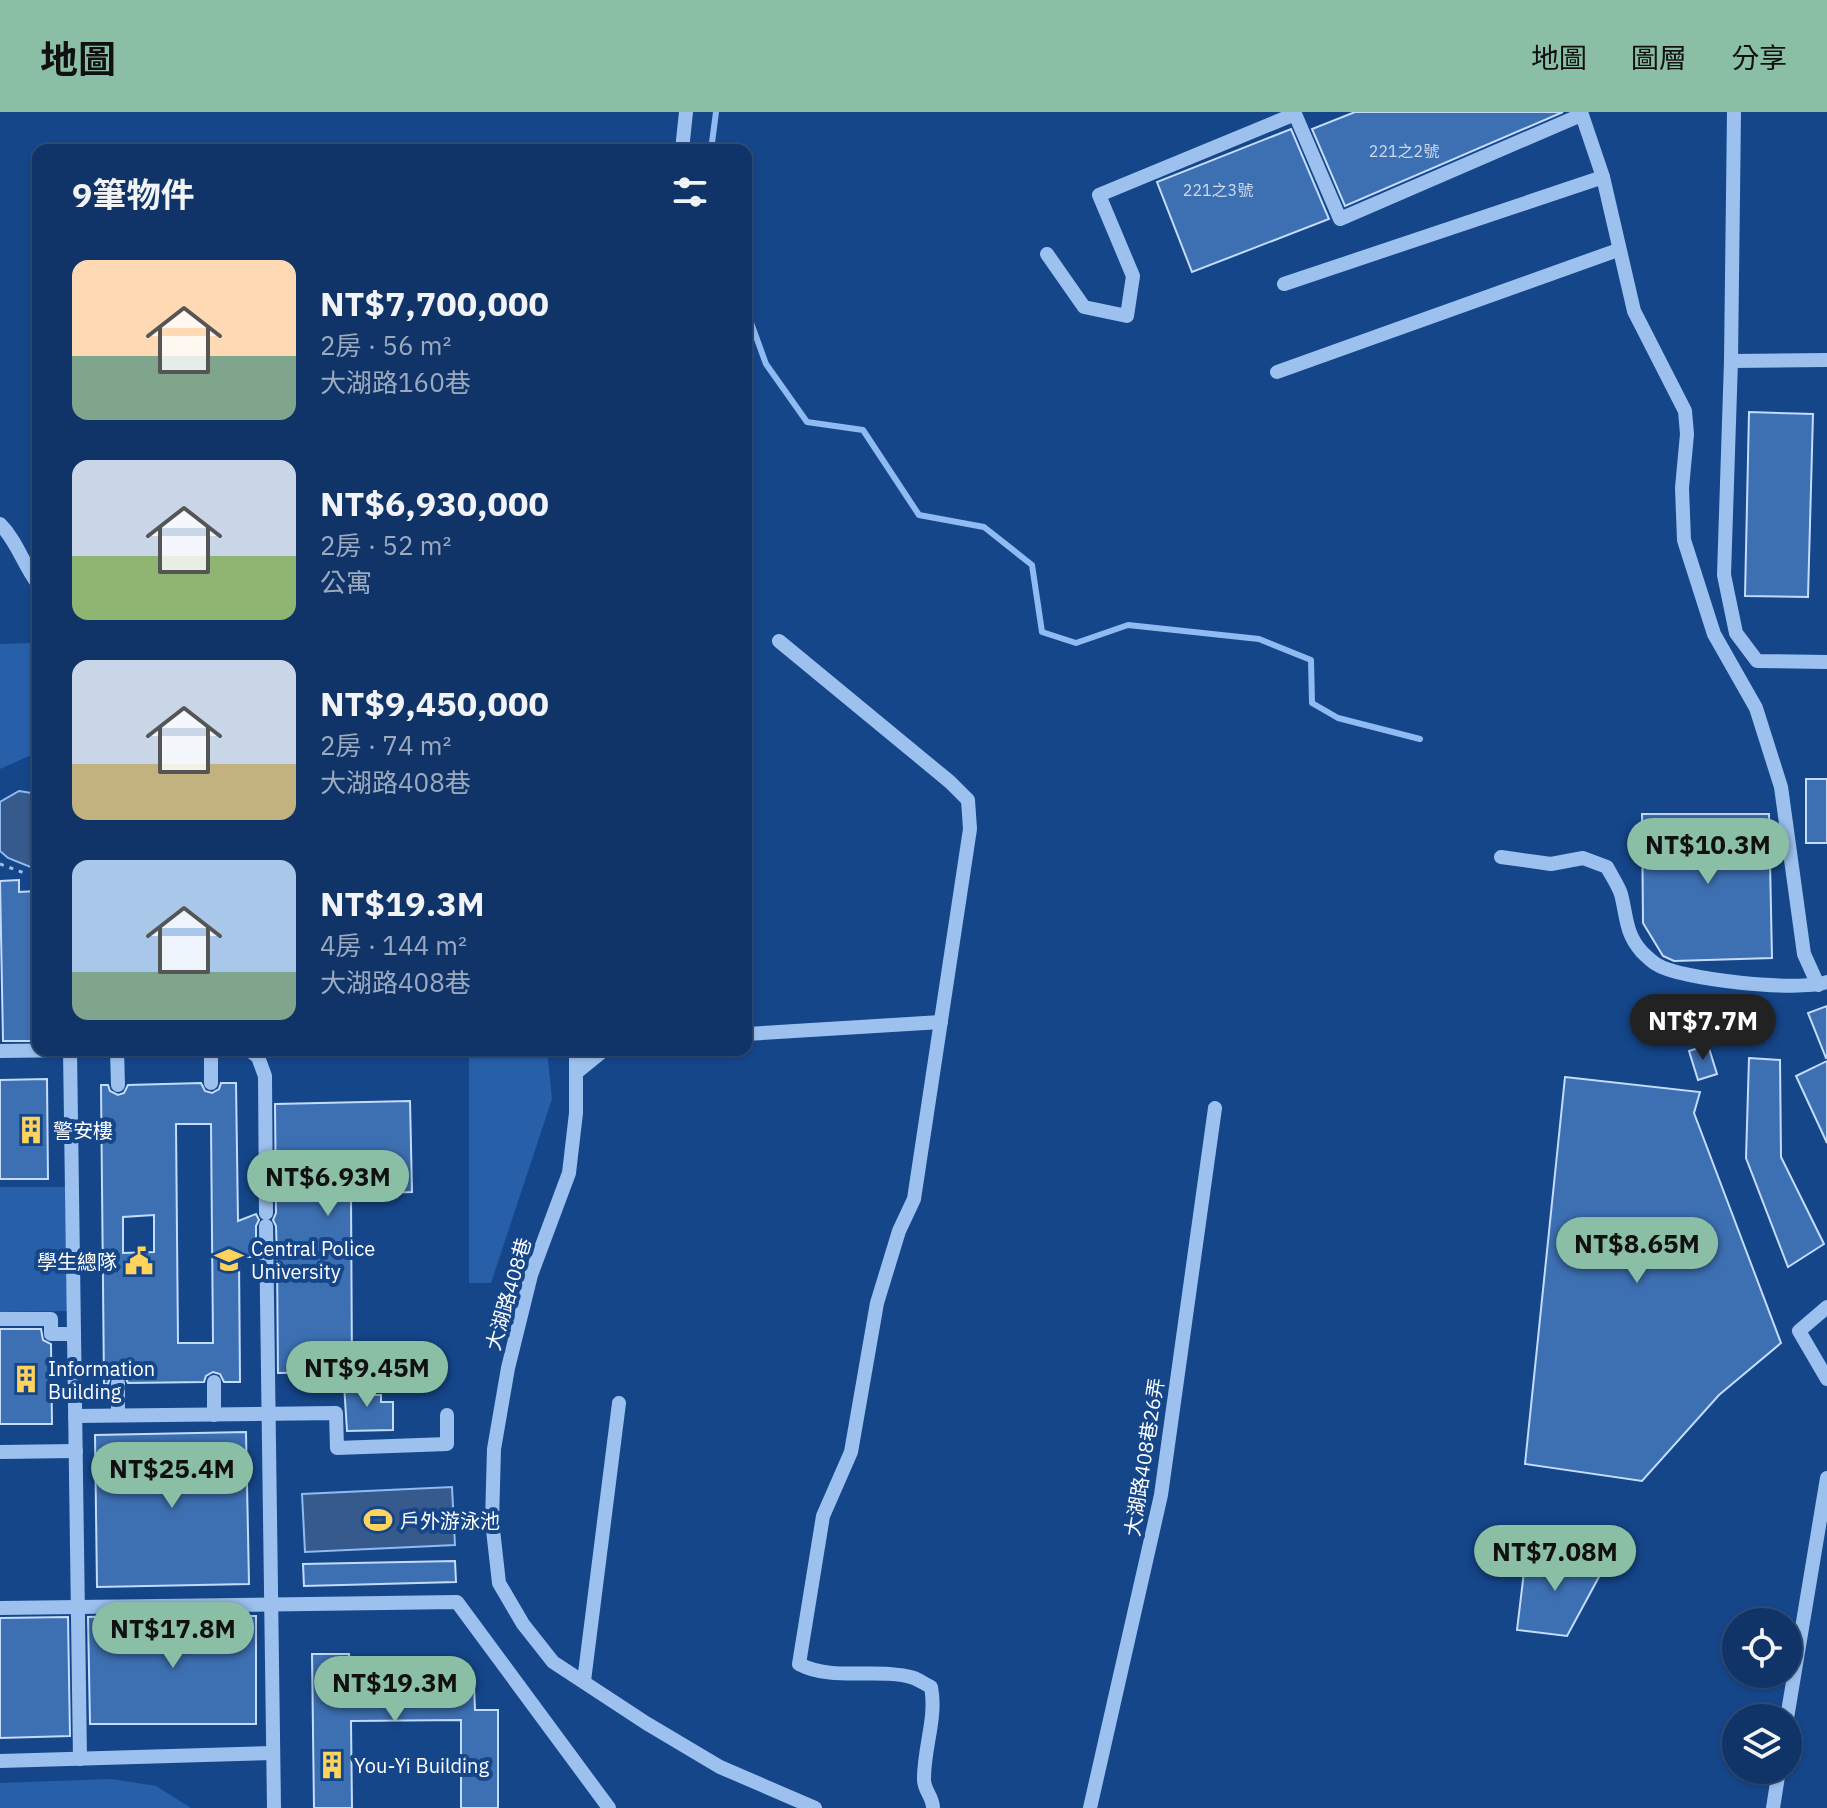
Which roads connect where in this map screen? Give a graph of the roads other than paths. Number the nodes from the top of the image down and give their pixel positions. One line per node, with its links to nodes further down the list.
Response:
1 (686, 112): 4 (street)
2 (1734, 112): 10 (street)
3 (1581, 113): 5 (street); 7 (street)
4 (683, 144)
5 (1603, 177): 6 (street); 8 (street)
6 (1618, 250): 11 (street); 17 (street)
7 (1047, 254)
8 (1284, 284)
9 (1827, 360): 10 (street)
10 (1731, 361): 15 (street)
11 (1277, 372)
12 (0, 524): 13 (street)
13 (32, 576)
14 (779, 641): 18 (street)
15 (1827, 662)
16 (1501, 857): 17 (street)
17 (1822, 984)
18 (941, 1022): 19 (street); 60 (street)
19 (752, 1034)
20 (0, 1051): 21 (street)
21 (32, 1051)
22 (70, 1056): 34 (street)
23 (117, 1056): 30 (street)
24 (211, 1056): 29 (street)
25 (257, 1056): 39 (street)
26 (577, 1056): 28 (street, 大湖路408巷)
27 (597, 1056): 28 (street)
28 (577, 1072): 50 (street, 大湖路408巷)
29 (211, 1083)
30 (118, 1085)
31 (1215, 1108): 61 (street, 大湖路408巷26弄)
32 (1827, 1307): 35 (street)
33 (0, 1319): 34 (street)
34 (74, 1334): 43 (street)
35 (1827, 1379)
36 (214, 1382): 41 (street)
37 (118, 1383): 40 (street)
38 (619, 1403): 50 (street)
39 (269, 1414): 41 (street); 42 (street); 47 (street)
40 (118, 1415): 41 (street); 43 (street)
41 (214, 1415)
42 (447, 1415)
43 (75, 1416): 44 (street)
44 (76, 1451): 45 (street); 48 (street)
45 (0, 1452)
46 (1827, 1478): 51 (street)
47 (271, 1605): 48 (street); 52 (street); 58 (street)
48 (78, 1607): 49 (street); 53 (street)
49 (0, 1608)
50 (584, 1681): 56 (street, 大湖路408巷)
51 (1789, 1704)
52 (273, 1753): 53 (street); 57 (street)
53 (80, 1759): 54 (street)
54 (0, 1761)
55 (1777, 1784): 62 (street)
56 (776, 1801): 59 (street, 大湖路408巷)
57 (274, 1808)
58 (609, 1808)
59 (815, 1808)
60 (933, 1808)
61 (1090, 1808)
62 (1773, 1808)

